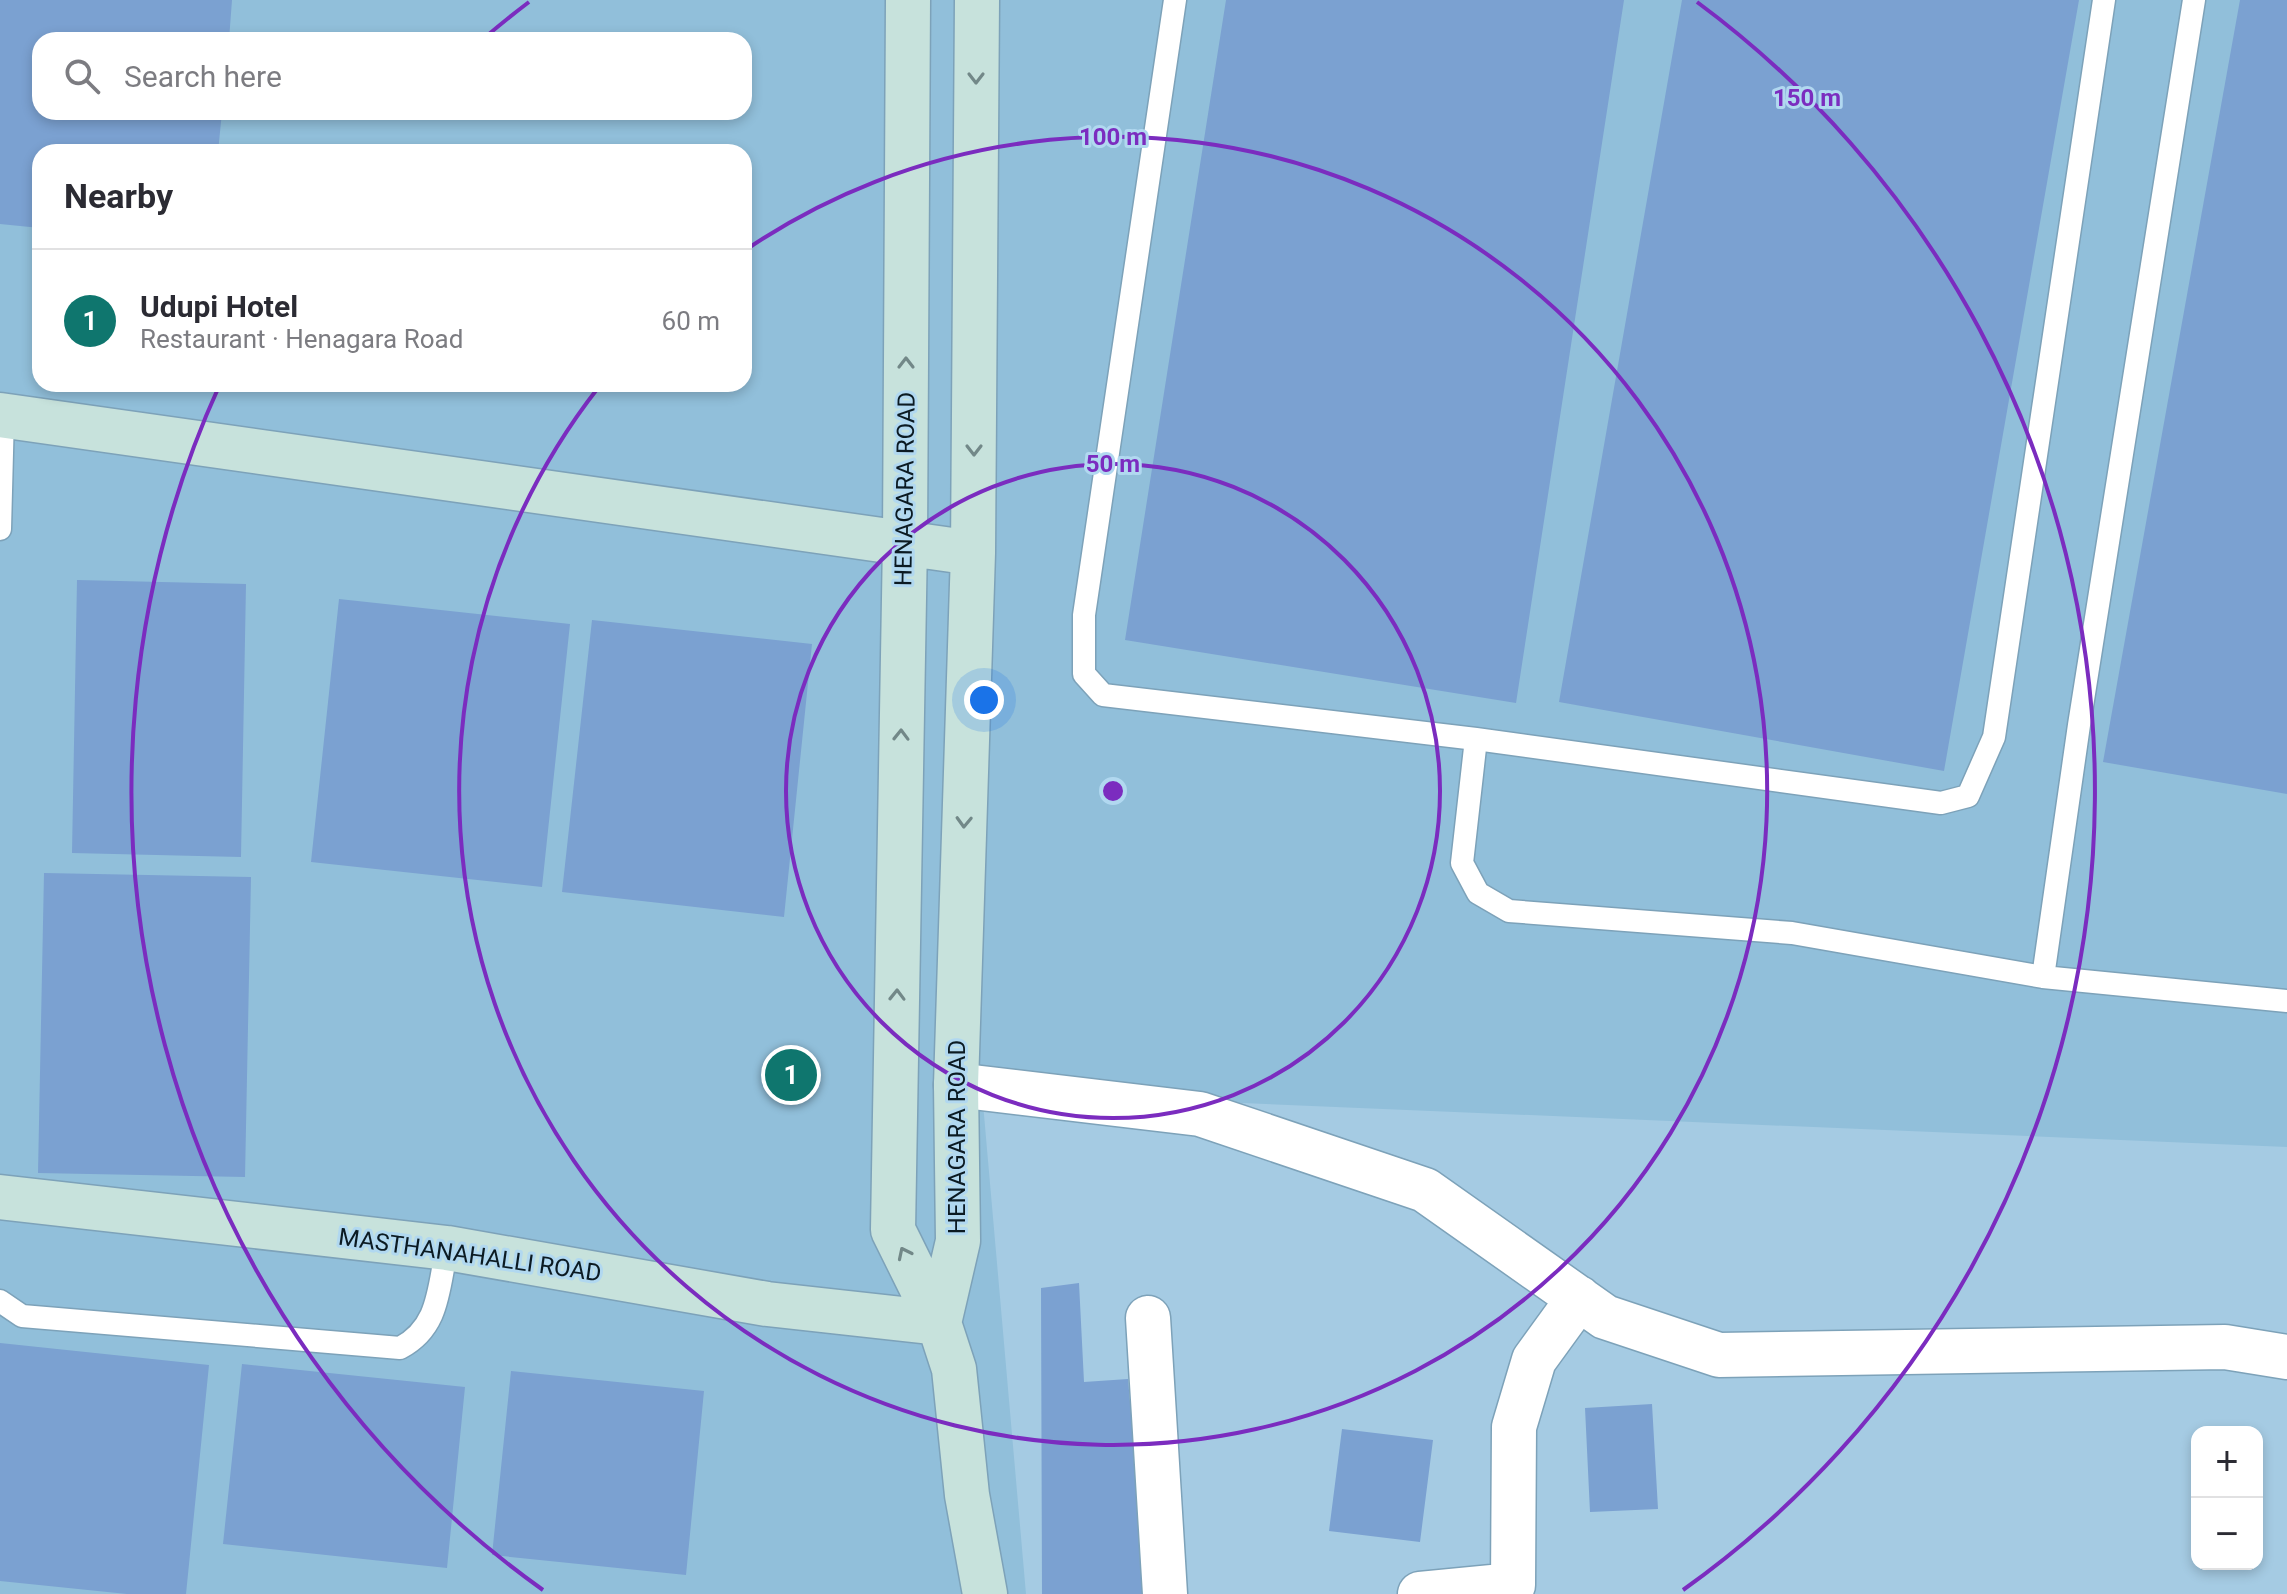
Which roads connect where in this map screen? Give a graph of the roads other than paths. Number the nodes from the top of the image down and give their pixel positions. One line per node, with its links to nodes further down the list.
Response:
1 (908, 0): 8 (street, HENAGARA ROAD, one-way to 1)
2 (977, 0): 9 (street, HENAGARA ROAD, one-way to 9)
3 (1175, 0): 10 (lane)
4 (2104, 0): 10 (lane)
5 (2194, 0): 11 (lane)
6 (2, 415): 7 (lane); 8 (street)
7 (0, 529)
8 (905, 541): 9 (street); 19 (street, HENAGARA ROAD, one-way to 8)
9 (973, 553): 13 (street, HENAGARA ROAD, one-way to 13)
10 (1476, 739): 11 (lane)
11 (2043, 977): 12 (lane)
12 (2287, 1001)
13 (956, 1085): 16 (street); 19 (street, HENAGARA ROAD)
14 (1, 1205): 15 (street, MASTHANAHALLI ROAD)
15 (447, 1248): 17 (lane); 19 (street, MASTHANAHALLI ROAD)
16 (1579, 1298): 20 (street); 23 (street)
17 (0, 1301)
18 (1148, 1318): 22 (street)
19 (939, 1323): 21 (street)
20 (2287, 1357)
21 (985, 1594)
22 (1165, 1594)
23 (1420, 1594)

